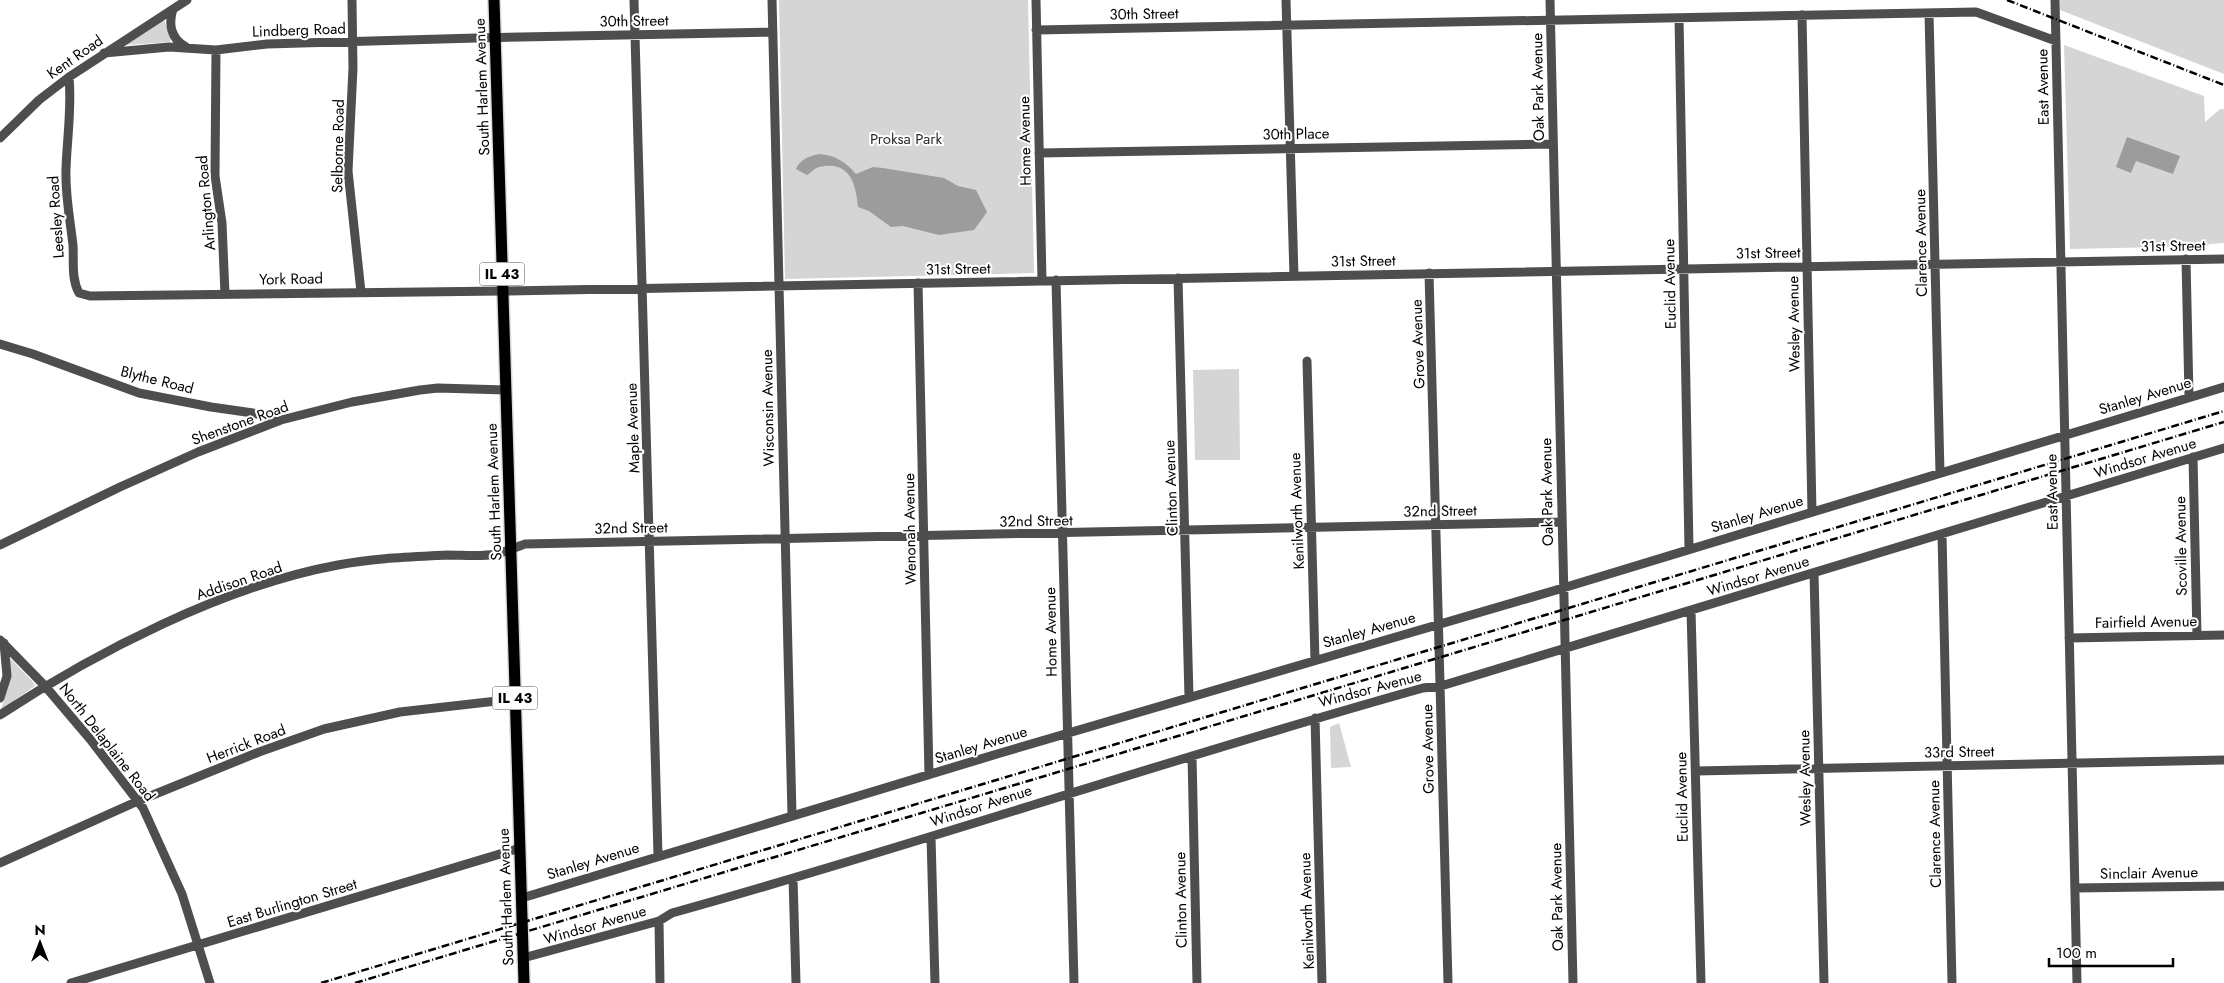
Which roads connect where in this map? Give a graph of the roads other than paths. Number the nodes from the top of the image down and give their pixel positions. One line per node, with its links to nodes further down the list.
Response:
1 (187, 0): 10 (street, Kent Road)
2 (352, 0): 21 (street, Selborne Road)
3 (494, 0): 19 (main road, South Harlem Avenue / IL 43)
4 (634, 0): 18 (street, Maple Avenue)
5 (772, 0): 17 (street, Wisconsin Avenue)
6 (1036, 0): 16 (street, Home Avenue)
7 (1286, 0): 15 (street)
8 (1550, 0): 14 (street, Oak Park Avenue)
9 (2055, 0): 20 (street, East Avenue)
10 (173, 9): 22 (street); 24 (street, Kent Road)
11 (1929, 13): 12 (street, 30th Street); 20 (street, 30th Street); 33 (street, Clarence Avenue)
12 (1802, 15): 13 (street, 30th Street); 34 (street, Wesley Avenue)
13 (1679, 18): 14 (street, 30th Street); 35 (street, Euclid Avenue)
14 (1550, 20): 15 (street, 30th Street); 27 (street, Oak Park Avenue)
15 (1287, 25): 16 (street, 30th Street); 28 (street)
16 (1036, 30): 29 (street, Home Avenue)
17 (773, 32): 18 (street, 30th Street); 43 (street, Wisconsin Avenue)
18 (635, 35): 19 (street, 30th Street); 44 (street, Maple Avenue)
19 (495, 37): 21 (street, Lindberg Road); 45 (main road, South Harlem Avenue / IL 43)
20 (2056, 41): 32 (street, East Avenue)
21 (352, 42): 23 (street, Lindberg Road); 46 (street, Selborne Road)
22 (186, 47): 23 (street, Lindberg Road); 24 (street, Lindberg Road)
23 (216, 50): 48 (street, Arlington Road)
24 (104, 53): 25 (street, Kent Road)
25 (69, 77): 26 (street, Kent Road); 47 (street, Leesley Road)
26 (0, 138)
27 (1553, 144): 28 (street, 30th Place); 36 (street, Oak Park Avenue)
28 (1289, 148): 29 (street, 30th Place); 38 (street)
29 (1039, 153): 41 (street, Home Avenue)
30 (2186, 259): 31 (street, 31st Street); 32 (street, 31st Street); 53 (street)
31 (2224, 259)
32 (2061, 262): 33 (street, 31st Street); 55 (street, East Avenue)
33 (1935, 264): 34 (street, 31st Street); 58 (street, Clarence Avenue)
34 (1807, 266): 35 (street, 31st Street); 60 (street, Wesley Avenue)
35 (1684, 269): 36 (street, 31st Street); 72 (street, Euclid Avenue)
36 (1556, 271): 37 (street, 31st Street); 61 (street, Oak Park Avenue)
37 (1429, 274): 38 (street, 31st Street); 62 (street, Grove Avenue)
38 (1294, 276): 39 (street, 31st Street)
39 (1178, 278): 40 (street, 31st Street); 64 (street, Clinton Avenue)
40 (1056, 280): 41 (street, 31st Street); 65 (street, Home Avenue)
41 (1042, 281): 42 (street, 31st Street)
42 (918, 283): 43 (street, 31st Street); 67 (street, Wenonah Avenue)
43 (779, 286): 44 (street, 31st Street); 68 (street, Wisconsin Avenue)
44 (642, 288): 45 (street, 31st Street); 69 (street, Maple Avenue)
45 (503, 291): 46 (street, York Road); 52 (main road, South Harlem Avenue / IL 43)
46 (361, 292): 48 (street, York Road)
47 (79, 293): 48 (street, York Road)
48 (224, 294)
49 (0, 344): 54 (street, Blythe Road)
50 (1307, 361): 63 (street, Kenilworth Avenue)
51 (2224, 387): 53 (street, Stanley Avenue)
52 (506, 390): 54 (street, Shenstone Road); 71 (main road, South Harlem Avenue / IL 43)
53 (2189, 397): 55 (street, Stanley Avenue)
54 (281, 420): 70 (street, Shenstone Road)
55 (2064, 435): 58 (street, Stanley Avenue); 59 (street, East Avenue)
56 (2224, 448): 57 (street, Windsor Avenue)
57 (2193, 457): 59 (street, Windsor Avenue); 78 (street, Scoville Avenue)
58 (1940, 473): 60 (street, Stanley Avenue)
59 (2066, 496): 66 (street, Windsor Avenue); 79 (street, East Avenue)
60 (1812, 512): 72 (street, Stanley Avenue)
61 (1561, 522): 62 (street, 32nd Street); 74 (street, Oak Park Avenue)
62 (1437, 525): 63 (street, 32nd Street); 76 (street, Grove Avenue)
63 (1312, 528): 64 (street, 32nd Street); 82 (street, Kenilworth Avenue)
64 (1186, 532): 65 (street, 32nd Street); 86 (street, Clinton Avenue)
65 (1062, 534): 67 (street, 32nd Street); 90 (street, Home Avenue)
66 (1942, 534): 73 (street, Windsor Avenue); 94 (street, Clarence Avenue)
67 (924, 536): 68 (street, 32nd Street); 97 (street, Wenonah Avenue)
68 (785, 539): 69 (street, 32nd Street); 100 (street, Wisconsin Avenue)
69 (650, 542): 71 (street, 32nd Street); 103 (street, Maple Avenue)
70 (0, 545)
71 (511, 548): 83 (street, Addison Road); 87 (main road, South Harlem Avenue / IL 43)
72 (1689, 549): 74 (street, Stanley Avenue)
73 (1814, 573): 75 (street, Windsor Avenue); 95 (street, Wesley Avenue)
74 (1563, 588): 76 (street, Stanley Avenue); 81 (street, Oak Park Avenue)
75 (1691, 610): 81 (street, Windsor Avenue); 96 (street, Euclid Avenue)
76 (1439, 624): 82 (street, Stanley Avenue); 84 (street, Grove Avenue)
77 (2224, 634): 78 (street, Fairfield Avenue)
78 (2197, 635): 79 (street, Fairfield Avenue)
79 (2069, 638): 93 (street, East Avenue)
80 (2, 641): 83 (street, North Delaplaine Road); 85 (street, North Delaplaine Road)
81 (1564, 649): 84 (street, Windsor Avenue); 122 (street, Oak Park Avenue)
82 (1315, 660): 86 (street, Stanley Avenue)
83 (45, 686): 88 (street, Addison Road); 99 (street, North Delaplaine Road)
84 (1441, 686): 89 (street, Windsor Avenue); 121 (street, Grove Avenue)
85 (0, 698)
86 (1189, 698): 90 (street, Stanley Avenue)
87 (515, 699): 99 (street, Herrick Road); 102 (main road, South Harlem Avenue / IL 43)
88 (0, 715)
89 (1315, 718): 91 (street, Windsor Avenue); 120 (street, Kenilworth Avenue)
90 (1067, 734): 97 (street, Stanley Avenue); 98 (street, Home Avenue)
91 (1192, 756): 98 (street, Windsor Avenue); 119 (street, Clinton Avenue)
92 (2224, 760): 93 (street, 33rd Street)
93 (2072, 764): 94 (street, 33rd Street); 107 (street, East Avenue)
94 (1947, 766): 95 (street, 33rd Street); 125 (street, Clarence Avenue)
95 (1819, 768): 96 (street, 33rd Street); 124 (street, Wesley Avenue)
96 (1696, 771): 123 (street, Euclid Avenue)
97 (929, 775): 100 (street, Stanley Avenue)
98 (1069, 793): 101 (street, Windsor Avenue); 118 (street, Home Avenue)
99 (138, 801): 104 (street, Herrick Road); 110 (street, North Delaplaine Road)
100 (792, 815): 103 (street, Stanley Avenue)
101 (931, 837): 105 (street, Windsor Avenue); 117 (street)
102 (520, 848): 108 (main road, South Harlem Avenue / IL 43); 110 (street, East Burlington Street)
103 (658, 855): 108 (street, Stanley Avenue)
104 (0, 863)
105 (793, 878): 109 (street, Windsor Avenue); 116 (street)
106 (2224, 886): 107 (street, Sinclair Avenue)
107 (2075, 888): 126 (street, East Avenue)
108 (522, 898): 111 (main road, South Harlem Avenue / IL 43)
109 (658, 921): 111 (street, Windsor Avenue); 115 (street)
110 (198, 945): 112 (street, East Burlington Street); 113 (street, North Delaplaine Road)
111 (523, 958): 114 (main road, South Harlem Avenue / IL 43)
112 (71, 983)
113 (210, 983)
114 (524, 983)
115 (660, 983)
116 (796, 983)
117 (935, 983)
118 (1074, 983)
119 (1197, 983)
120 (1322, 983)
121 (1448, 983)
122 (1573, 983)
123 (1701, 983)
124 (1824, 983)
125 (1952, 983)
126 (2077, 983)

